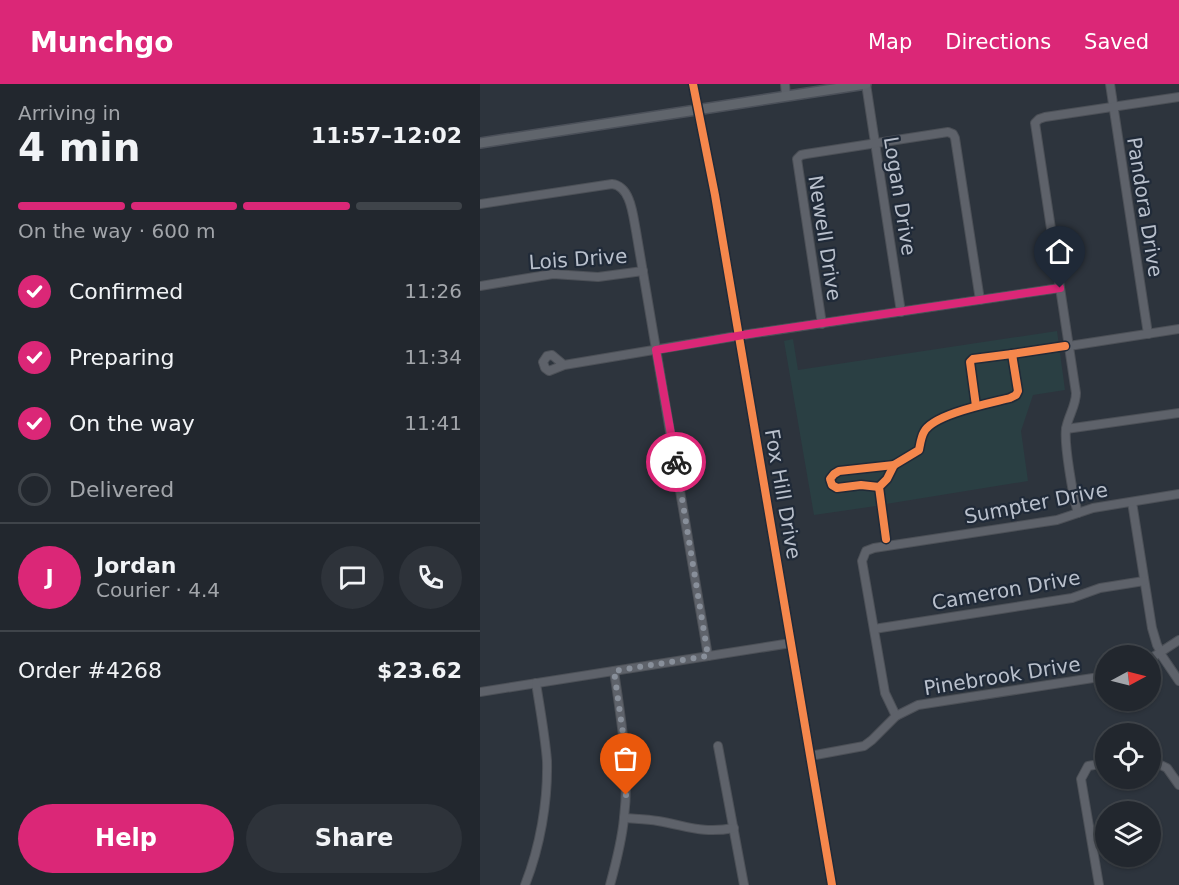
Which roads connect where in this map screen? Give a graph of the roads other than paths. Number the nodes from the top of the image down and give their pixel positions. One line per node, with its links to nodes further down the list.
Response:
1 (693, 84): 8 (street, Fox Hill Drive)
2 (784, 84): 5 (street)
3 (866, 84): 5 (main road); 10 (street, Logan Drive)
4 (1110, 84): 7 (street, Pandora Drive)
5 (786, 96): 8 (main road)
6 (1179, 97): 7 (street)
7 (1113, 107): 14 (street); 19 (street, Pandora Drive)
8 (698, 110): 9 (main road); 20 (street, Fox Hill Drive)
9 (480, 143)
10 (876, 143): 15 (street); 16 (street, Logan Drive); 17 (street, Newell Drive)
11 (480, 204): 12 (street)
12 (643, 271): 13 (street, Lois Drive); 22 (street)
13 (480, 286)
14 (1060, 288): 15 (street); 21 (street)
15 (980, 300): 16 (street)
16 (901, 312): 17 (street)
17 (822, 324): 20 (street)
18 (1179, 329): 19 (street)
19 (1148, 334): 21 (street)
20 (739, 336): 22 (street); 32 (street, Fox Hill Drive)
21 (1069, 346): 25 (street)
22 (656, 350): 23 (street); 36 (street)
23 (564, 365)
24 (1179, 413): 25 (street)
25 (1066, 429): 28 (street)
26 (1179, 495): 27 (street, Sumpter Drive)
27 (1132, 502): 28 (street, Sumpter Drive); 29 (street)
28 (1078, 513): 30 (street, Sumpter Drive)
29 (1144, 581): 30 (street, Cameron Drive); 33 (street)
30 (874, 629): 42 (street)
31 (1179, 640): 34 (street)
32 (791, 643): 36 (street); 44 (street, Fox Hill Drive)
33 (1157, 645)
34 (1161, 651)
35 (1161, 654): 39 (street)
36 (708, 656): 37 (street)
37 (614, 671): 40 (street); 48 (street)
38 (1095, 678): 42 (street, Pinebrook Drive)
39 (1179, 681)
40 (536, 683): 41 (street); 50 (street)
41 (480, 692)
42 (896, 716): 44 (street, Pinebrook Drive)
43 (718, 746): 49 (street)
44 (810, 756): 53 (street, Fox Hill Drive)
45 (1095, 764): 54 (street)
46 (1161, 765): 47 (street)
47 (1179, 785)
48 (624, 818): 49 (street); 51 (street)
49 (734, 828): 52 (street)
50 (525, 885)
51 (610, 885)
52 (744, 885)
53 (832, 885)
54 (1099, 885)

